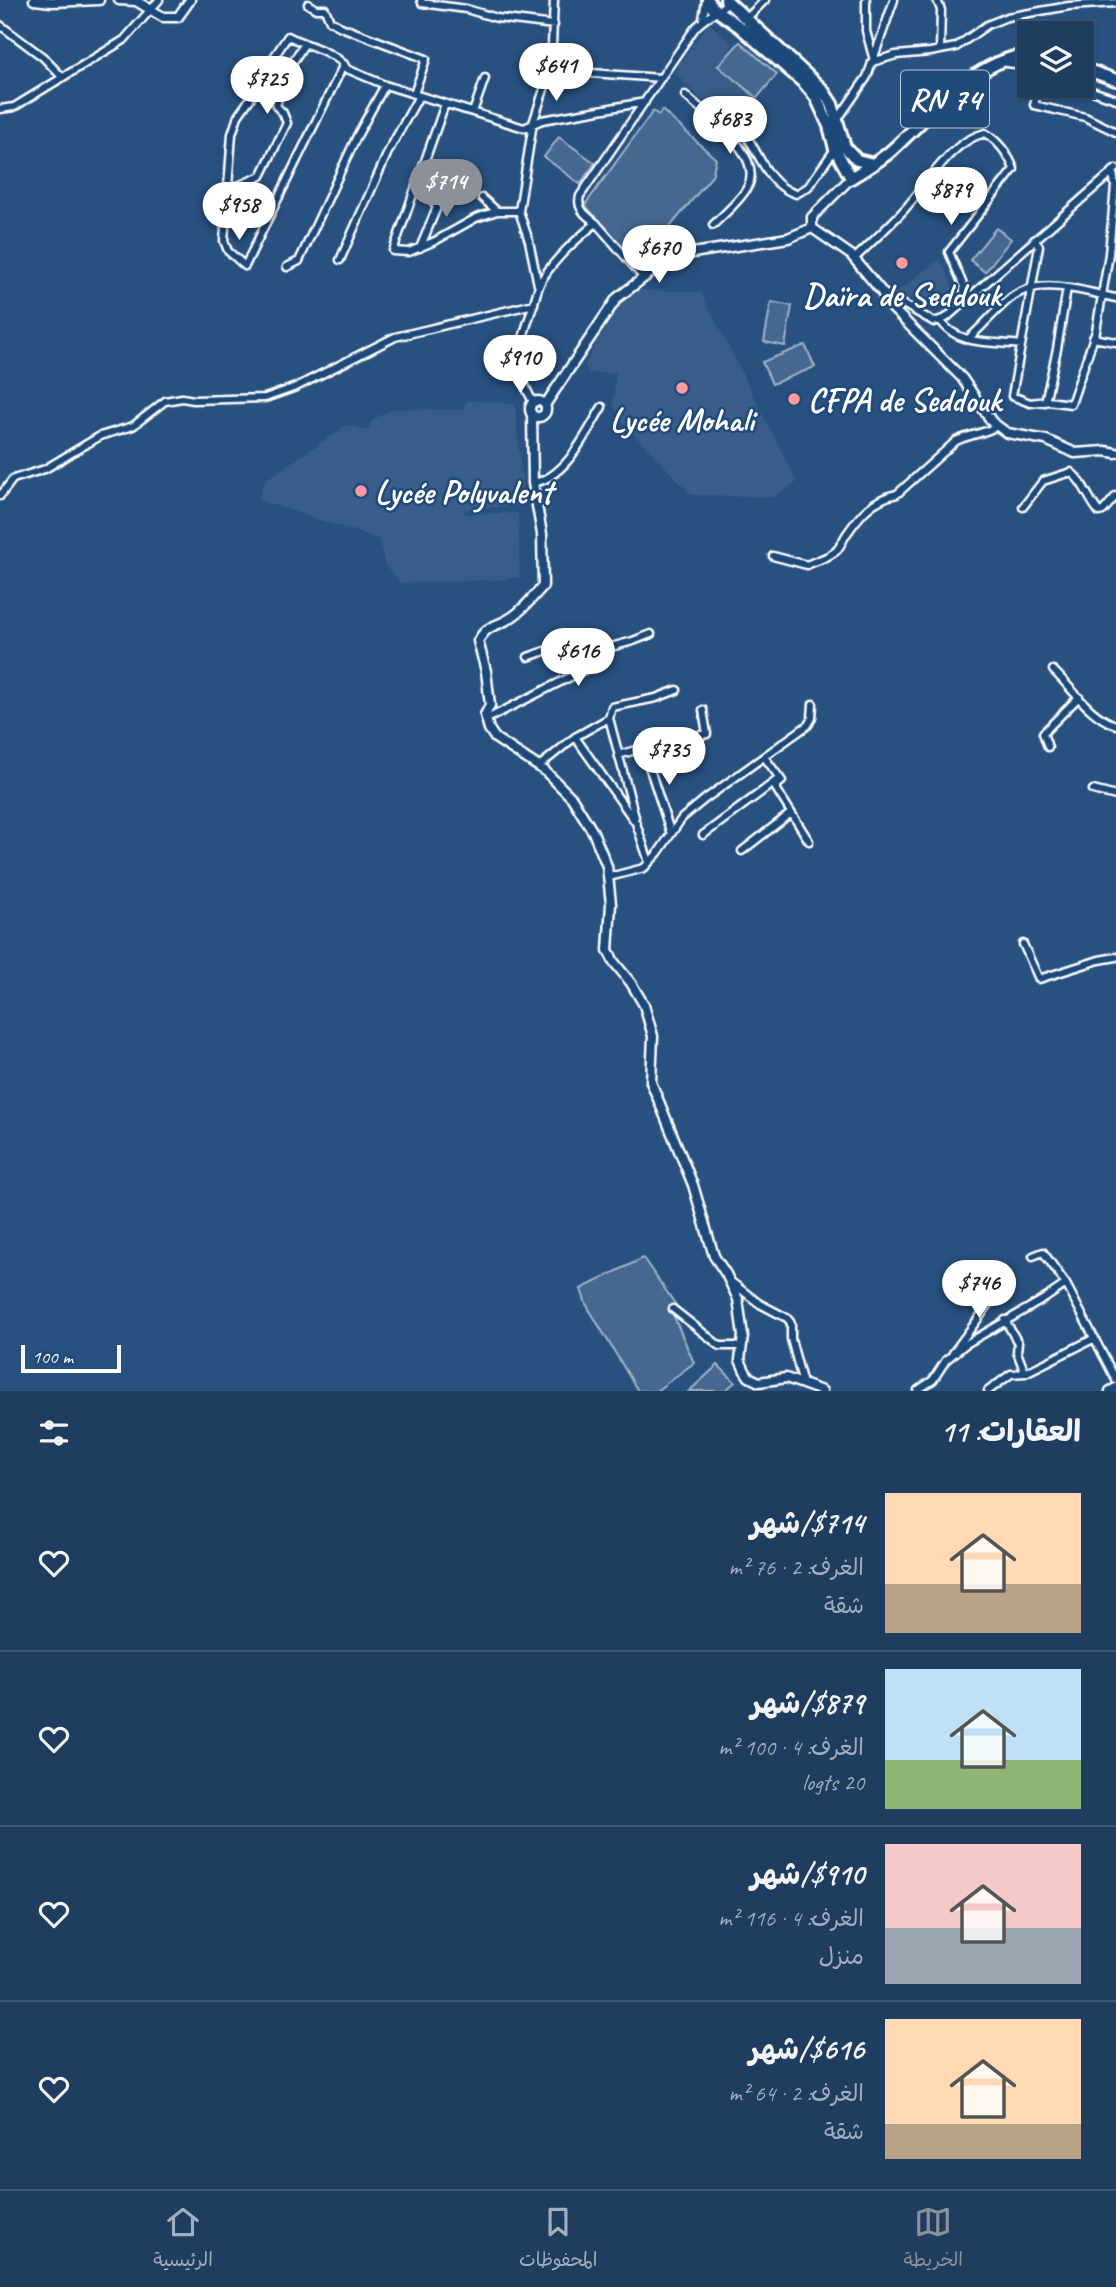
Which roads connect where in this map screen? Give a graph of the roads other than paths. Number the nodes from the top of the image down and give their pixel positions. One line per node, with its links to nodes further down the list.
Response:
1 (34, 0): 2 (street)
2 (99, 0)
3 (119, 0): 16 (street)
4 (159, 0): 16 (street)
5 (190, 0): 16 (street)
6 (421, 0): 20 (street)
7 (554, 0): 20 (street)
8 (707, 0): 14 (main road, RN 74); 17 (street)
9 (765, 0): 18 (street)
10 (866, 0): 24 (street)
11 (894, 0): 24 (street)
12 (937, 0): 22 (street)
13 (308, 4): 36 (street)
14 (725, 4): 17 (street); 18 (main road, RN 74); 50 (main road, RN 74)
15 (1116, 4): 22 (street)
16 (152, 10): 30 (street)
17 (703, 19): 32 (street)
18 (746, 19): 45 (main road, RN 74)
19 (0, 25): 30 (street)
20 (554, 25): 28 (street)
21 (304, 45): 26 (street); 55 (street); 55 (street)
22 (940, 50): 24 (street)
23 (1017, 57): 25 (main road, RN 74)
24 (873, 60): 45 (street)
25 (1001, 62): 27 (street); 52 (main road, RN 74)
26 (344, 64): 34 (street); 55 (street)
27 (1017, 64)
28 (550, 70): 32 (street); 46 (street)
29 (1094, 72): 33 (main road)
30 (62, 77): 43 (street)
31 (485, 78): 44 (street)
32 (661, 78): 41 (street)
33 (1116, 80)
34 (385, 85): 36 (street); 68 (street)
35 (1094, 92): 40 (street)
36 (417, 95): 42 (street); 67 (street)
37 (685, 95): 51 (street)
38 (1036, 98): 48 (street)
39 (0, 99): 43 (street)
40 (1116, 99)
41 (645, 103): 46 (street); 60 (street)
42 (446, 104): 44 (street); 64 (street)
43 (2, 108)
44 (473, 112): 46 (street)
45 (838, 119): 52 (main road, RN 74)
46 (533, 123): 59 (street)
47 (740, 126): 49 (street)
48 (1116, 132)
49 (754, 148): 50 (street); 51 (street)
50 (835, 149): 54 (main road, RN 74)
51 (746, 155): 61 (street)
52 (873, 164): 54 (main road, RN 74)
53 (1114, 170): 63 (street); 65 (street)
54 (851, 178): 62 (street)
55 (228, 190)
56 (431, 198): 64 (street)
57 (482, 198): 58 (street)
58 (497, 211): 59 (street); 64 (street)
59 (519, 211): 70 (street)
60 (596, 223): 69 (street); 70 (street)
61 (713, 225)
62 (812, 228): 66 (street); 69 (street)
63 (1034, 240): 71 (street); 76 (street)
64 (420, 248)
65 (1113, 255): 74 (street)
66 (854, 259): 73 (street); 76 (street)
67 (340, 260)
68 (287, 267)
69 (644, 278): 85 (street)
70 (539, 286): 77 (street)
71 (1033, 286): 72 (street); 80 (street); 82 (street)
72 (1067, 288): 74 (street); 84 (street)
73 (882, 292): 78 (street); 88 (street)
74 (1102, 295): 75 (street); 79 (street)
75 (1116, 299)
76 (964, 303): 78 (street)
77 (534, 304): 83 (street); 91 (street)
78 (940, 320): 80 (street)
79 (1093, 338): 81 (street); 84 (street)
80 (968, 339): 82 (street)
81 (1116, 342)
82 (1021, 345): 84 (street)
83 (533, 402): 85 (street); 87 (street)
84 (1045, 402)
85 (545, 405): 87 (street)
86 (602, 407): 90 (street)
87 (536, 415): 90 (street)
88 (997, 426): 89 (street); 94 (street)
89 (1116, 453)
90 (533, 484): 104 (street)
91 (0, 496)
92 (1116, 496): 93 (street)
93 (1024, 507)
94 (773, 556)
95 (651, 634): 96 (street)
96 (585, 654): 97 (street); 104 (street)
97 (528, 657)
98 (1054, 670): 100 (street)
99 (677, 690): 103 (street)
100 (1079, 697): 105 (street); 107 (street)
101 (813, 704): 110 (street)
102 (703, 710): 108 (street)
103 (609, 718): 106 (street); 109 (street)
104 (487, 719): 111 (street)
105 (1116, 725)
106 (575, 737): 111 (street); 116 (street)
107 (1048, 747)
108 (643, 748): 109 (street); 117 (street)
109 (618, 755): 116 (street)
110 (765, 758): 112 (street); 117 (street)
111 (538, 767): 122 (street)
112 (780, 778): 115 (street); 118 (street)
113 (1093, 790): 114 (street)
114 (1116, 796)
115 (792, 813): 119 (street); 120 (street)
116 (636, 823): 121 (street)
117 (671, 834): 121 (street)
118 (703, 835)
119 (809, 841)
120 (742, 850)
121 (649, 862): 122 (street)
122 (609, 877): 126 (street)
123 (1023, 944): 124 (street)
124 (1116, 957)
125 (1033, 1256): 128 (street)
126 (729, 1280): 132 (street); 136 (street)
127 (998, 1282): 133 (street)
128 (1066, 1284): 130 (street); 131 (street)
129 (673, 1309): 132 (street)
130 (1005, 1320): 133 (street); 134 (street)
131 (1095, 1338): 134 (street); 135 (street)
132 (741, 1346): 136 (street)
133 (952, 1355): 139 (street)
134 (1025, 1373): 140 (street)
135 (1116, 1380)
136 (803, 1384): 138 (street)
137 (1116, 1388): 141 (street)
138 (822, 1391)
139 (917, 1391)
140 (988, 1391)
141 (1110, 1391)

